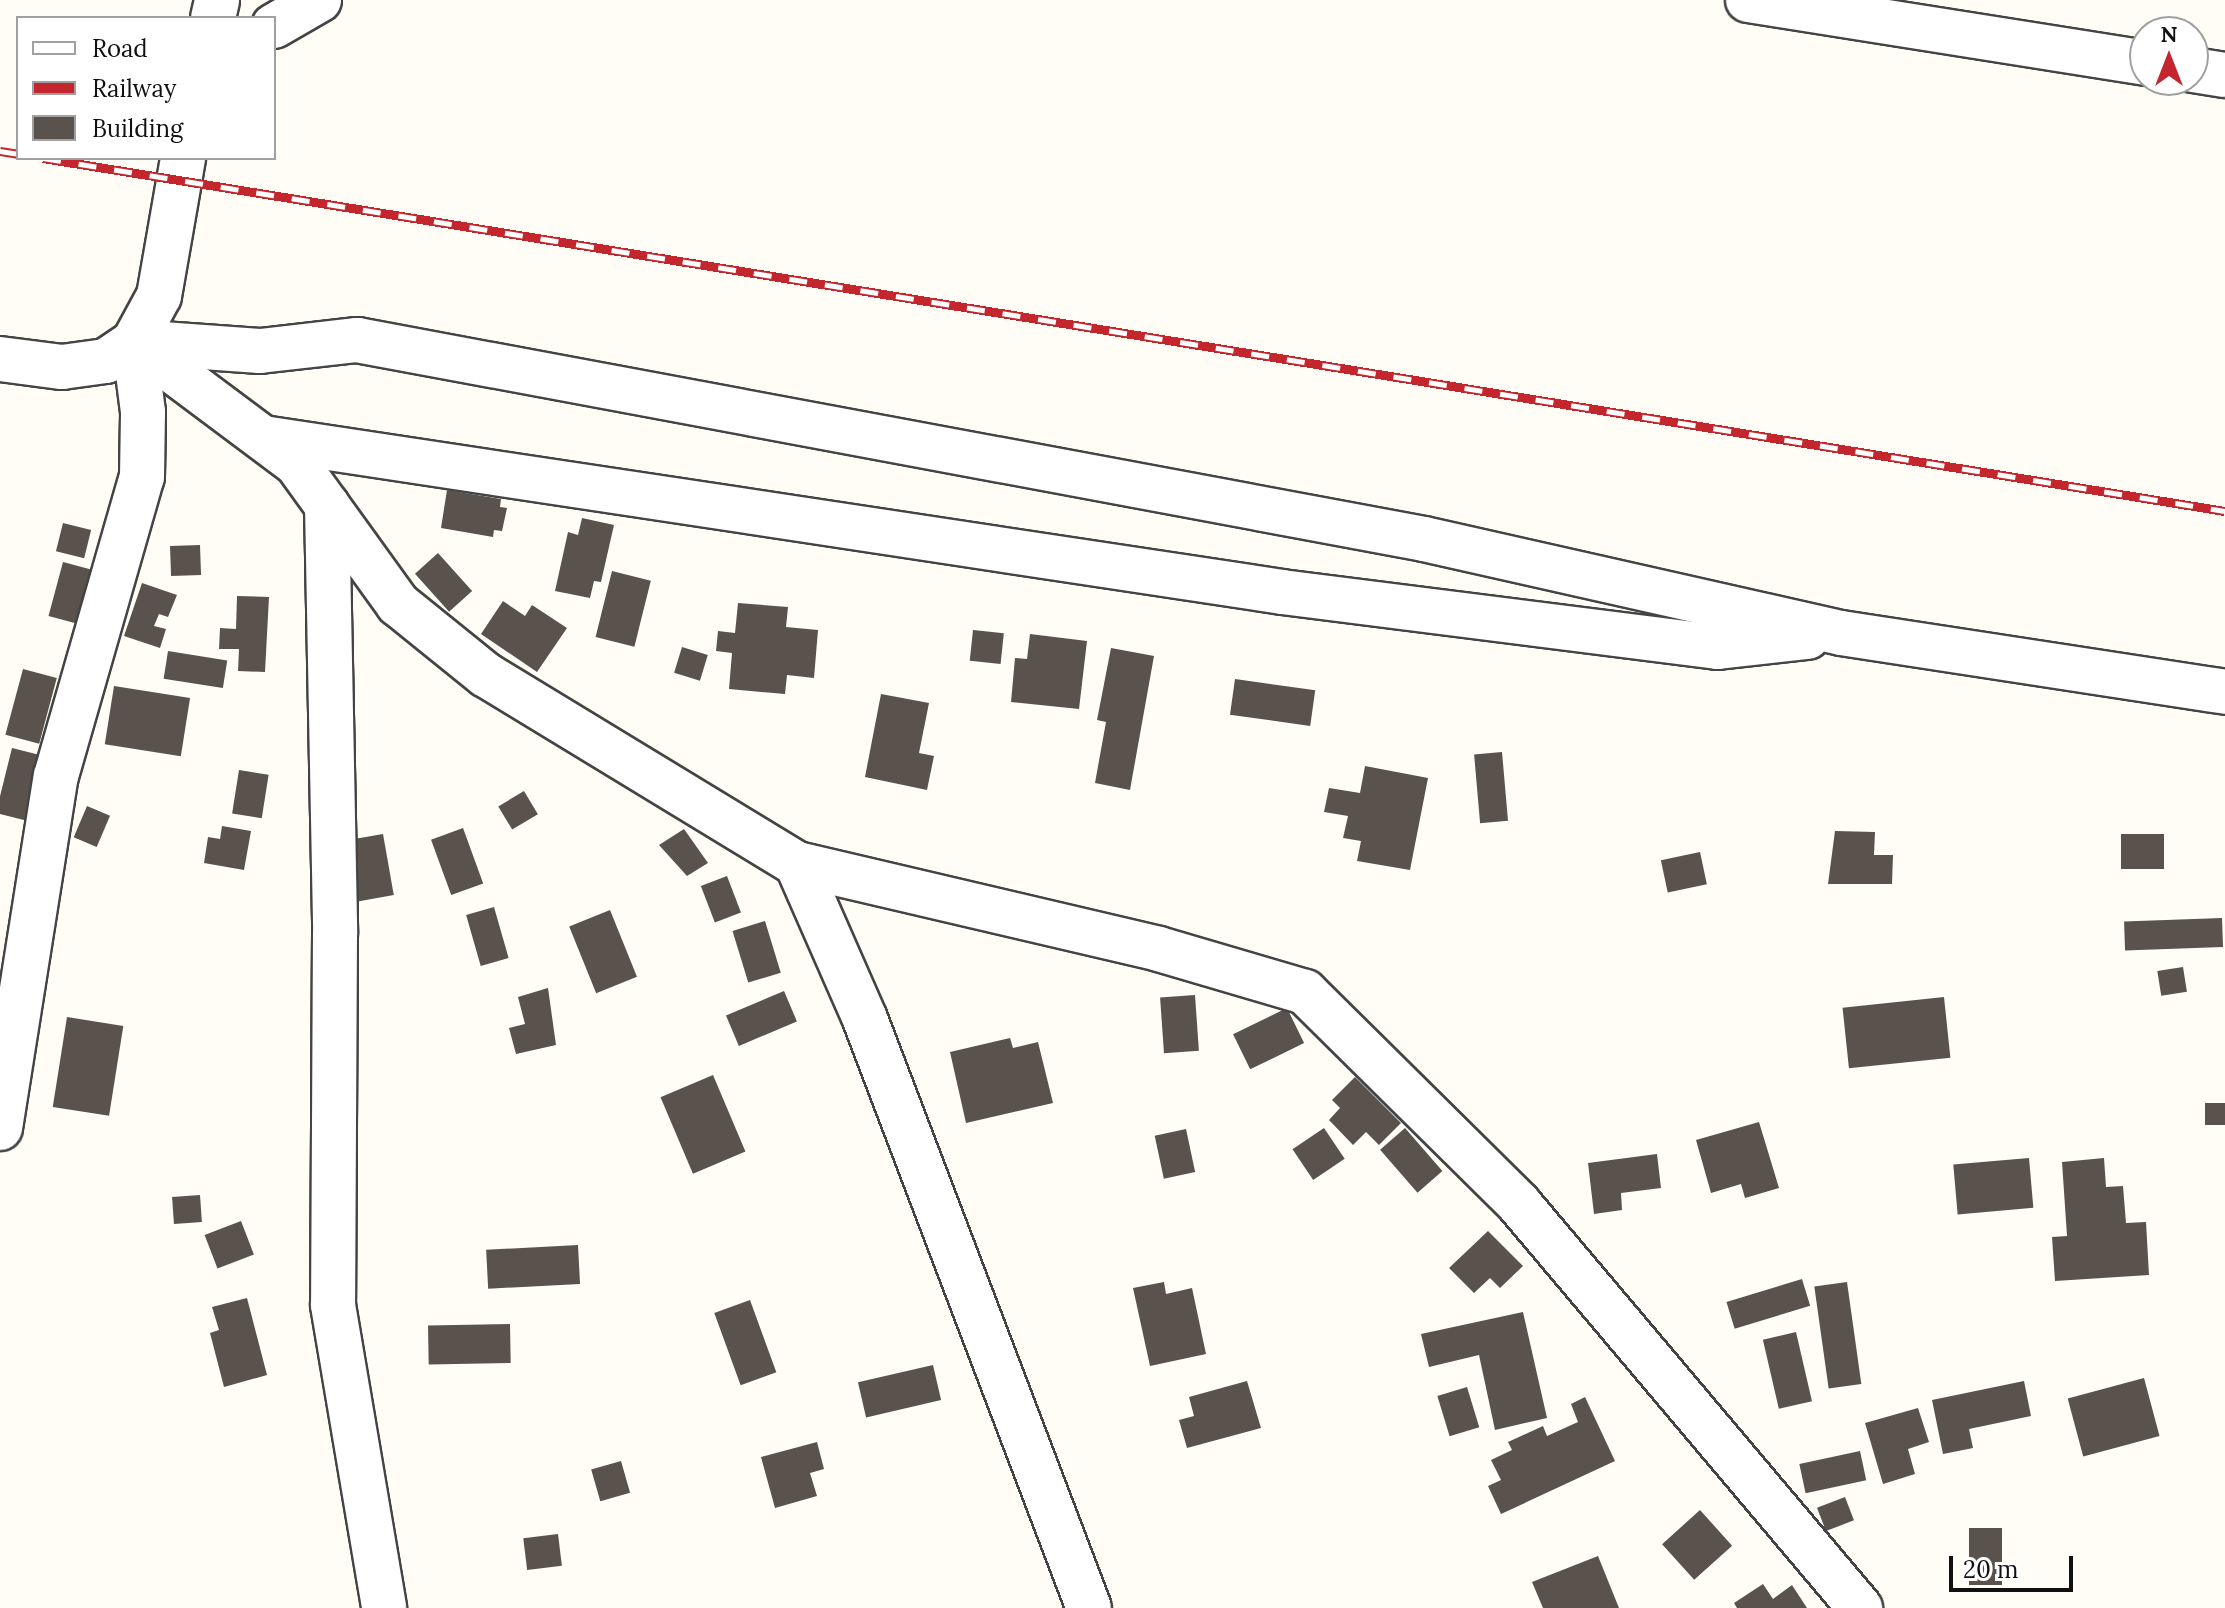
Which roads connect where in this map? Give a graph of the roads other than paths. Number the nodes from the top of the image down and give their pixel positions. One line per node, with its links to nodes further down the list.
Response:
1 (319, 0): 4 (street)
2 (1748, 0): 3 (street)
3 (1852, 9): 5 (street)
4 (276, 25)
5 (2129, 60)
6 (183, 160): 7 (street)
7 (134, 342): 8 (street); 9 (street); 11 (street); 16 (street)
8 (0, 359)
9 (262, 437): 10 (street); 12 (street)
10 (327, 505): 15 (street); 17 (street)
11 (1570, 572): 12 (street); 13 (street)
12 (1518, 621): 13 (street)
13 (1841, 633): 14 (street)
14 (2225, 692)
15 (797, 864): 18 (street); 19 (street)
16 (0, 1128)
17 (384, 1608)
18 (1089, 1608)
19 (1860, 1608)

